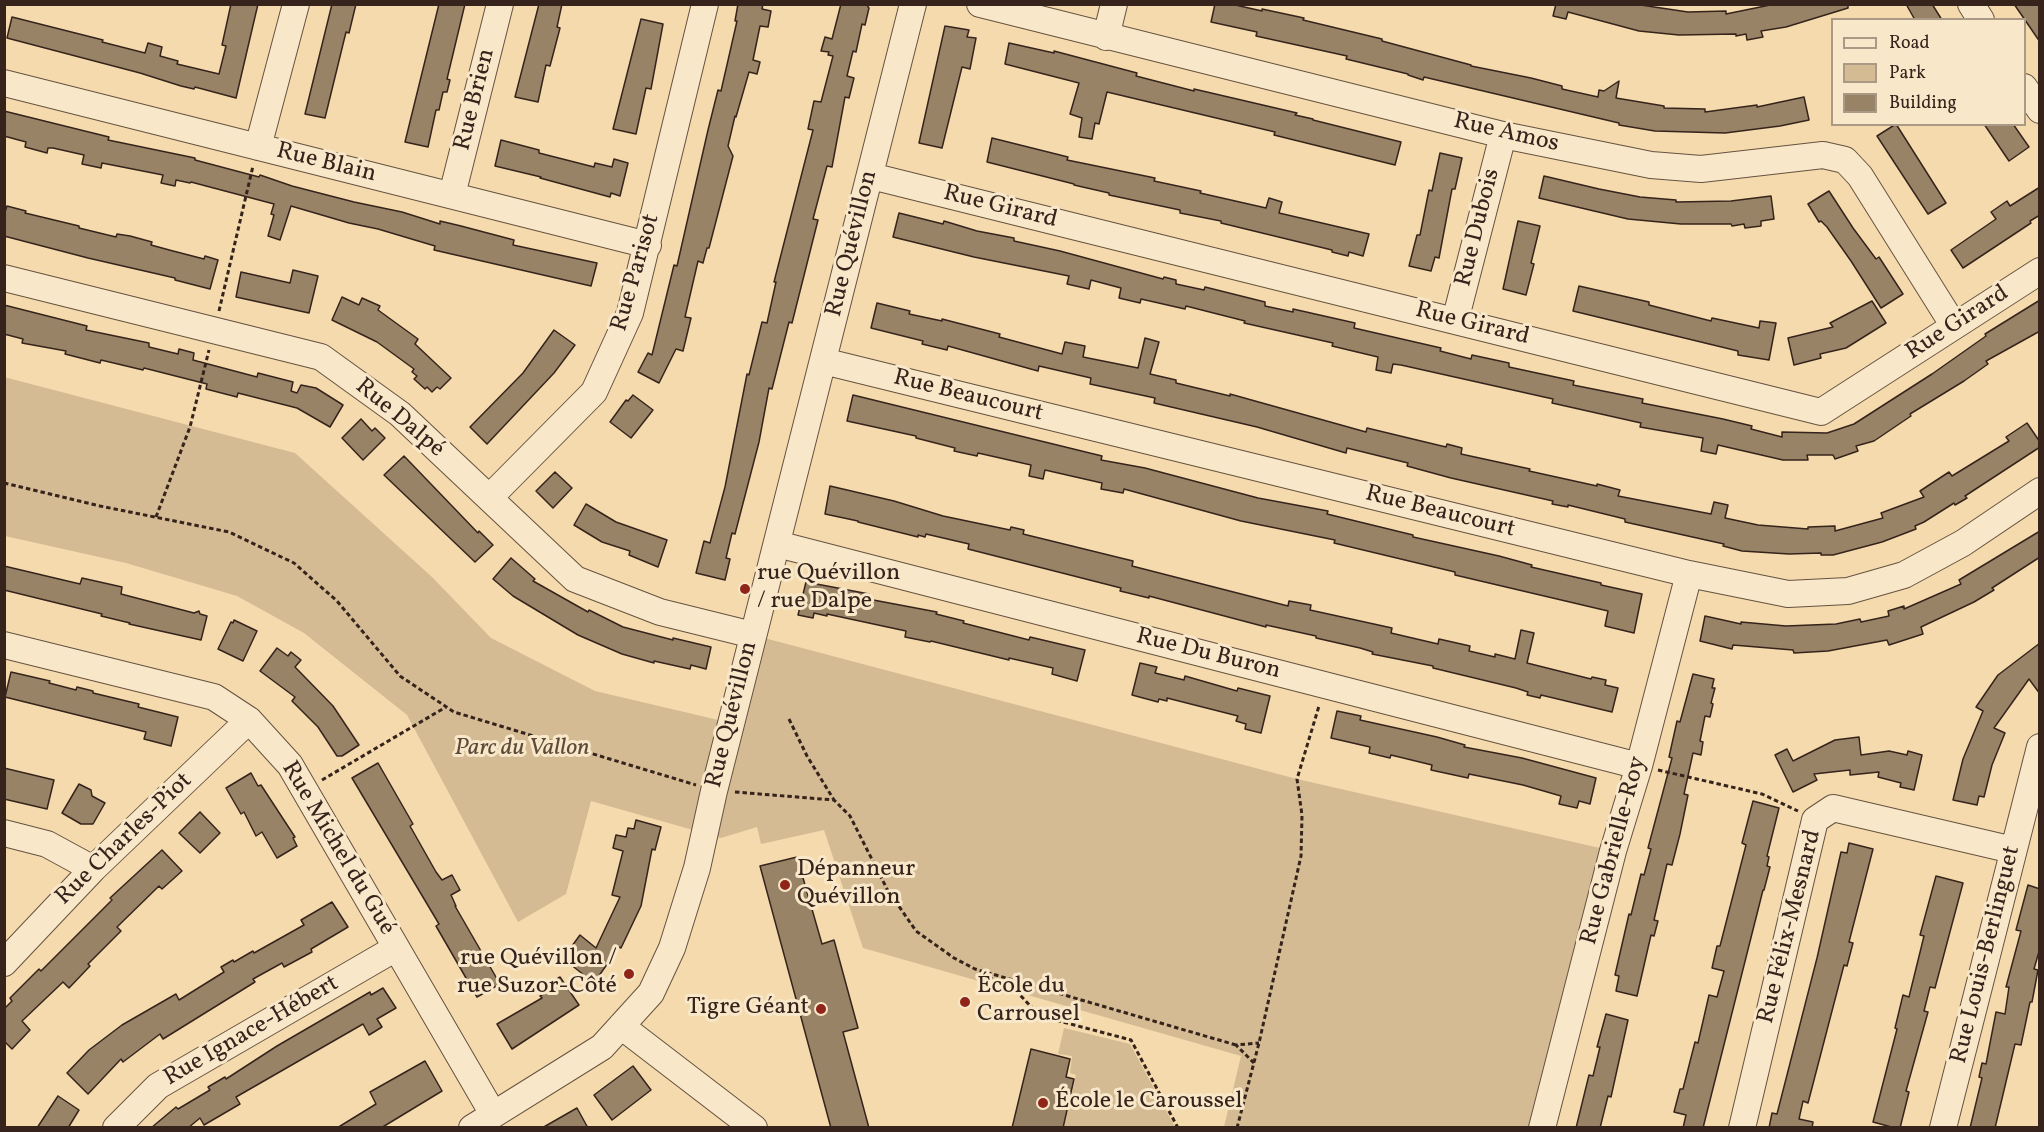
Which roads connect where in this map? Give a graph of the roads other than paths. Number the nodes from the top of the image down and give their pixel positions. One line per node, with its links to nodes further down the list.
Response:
1 (296, 4): 14 (street)
2 (500, 4): 16 (street, Rue Brien)
3 (705, 4): 17 (street, Rue Parisot)
4 (913, 4): 15 (street, Rue Quévillon)
5 (980, 4): 9 (street, Rue Amos)
6 (1114, 4): 9 (street)
7 (1971, 4): 8 (street)
8 (1980, 18)
9 (1106, 37): 13 (street, Rue Amos)
10 (4, 83): 14 (street, Rue Blain)
11 (2026, 89): 12 (street)
12 (2040, 110)
13 (1503, 135): 20 (street, Rue Dubois); 21 (street, Rue Amos)
14 (258, 147): 16 (street, Rue Blain)
15 (871, 176): 20 (street, Rue Girard); 22 (street, Rue Quévillon)
16 (452, 195): 17 (street, Rue Blain)
17 (648, 245): 24 (street, Rue Parisot)
18 (2040, 271): 21 (street, Rue Girard)
19 (4, 278): 24 (street, Rue Dalpé)
20 (1455, 321): 21 (street, Rue Girard)
21 (1954, 326)
22 (823, 361): 25 (street, Rue Quévillon); 26 (street, Rue Beaucourt)
23 (2040, 491): 26 (street, Rue Beaucourt)
24 (489, 498): 27 (street, Rue Dalpé)
25 (777, 543): 27 (street, Rue Quévillon); 31 (street, Rue Du Buron)
26 (1689, 574): 31 (street, Rue Gabrielle-Roy)
27 (753, 635): 37 (street, Rue Quévillon)
28 (4, 645): 29 (street, Rue Michel du Gué)
29 (249, 720): 34 (street, Rue Charles-Piot); 36 (street, Rue Michel du Gué)
30 (2040, 747): 33 (street, Rue Louis-Berlinguet)
31 (1638, 766): 41 (street, Rue Gabrielle-Roy)
32 (4, 833): 34 (street)
33 (2013, 850): 42 (street, Rue Félix-Mesnard); 43 (street, Rue Louis-Berlinguet)
34 (93, 869): 35 (street, Rue Charles-Piot)
35 (9, 948)
36 (396, 948): 38 (street, Rue Michel du Gué); 39 (street, Rue Ignace-Hébert)
37 (621, 1026): 38 (street, Rue Quévillon); 40 (street)
38 (482, 1121)
39 (116, 1128)
40 (754, 1128)
41 (1542, 1128)
42 (1742, 1128)
43 (1943, 1128)

